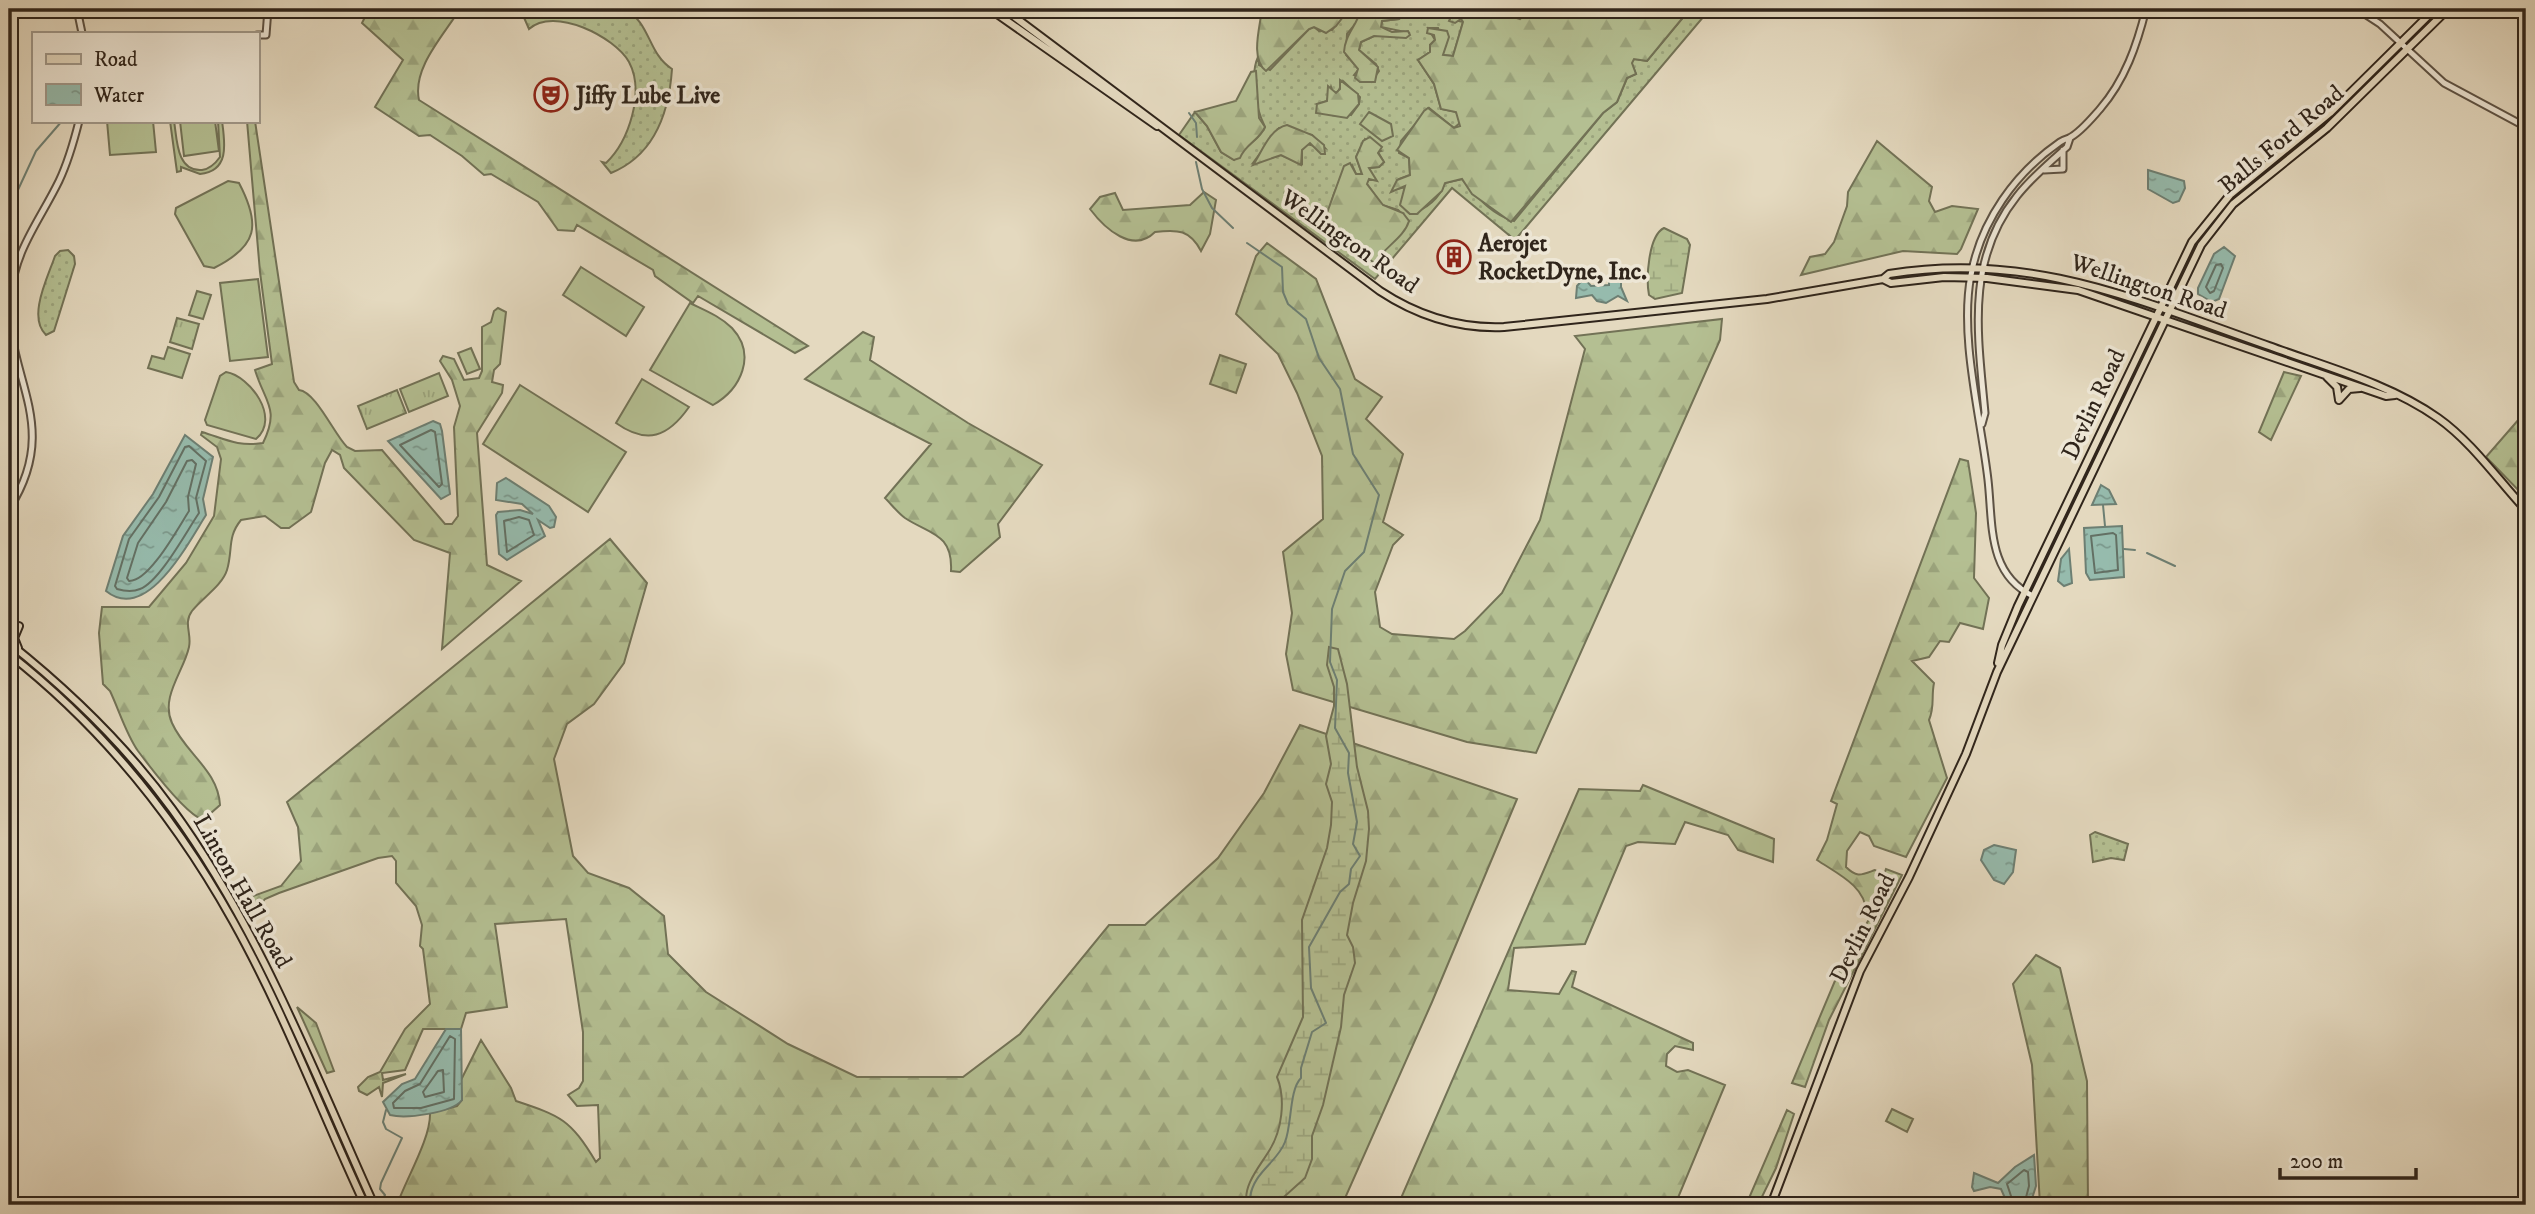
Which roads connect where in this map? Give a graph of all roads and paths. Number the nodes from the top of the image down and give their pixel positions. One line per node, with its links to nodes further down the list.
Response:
1 (77, 9): 9 (street)
2 (268, 9): 10 (street)
3 (990, 9): 16 (main road, Wellington Road)
4 (1004, 9): 16 (main road, Wellington Road)
5 (2147, 9): 15 (street)
6 (2357, 9): 11 (street)
7 (2435, 9): 11 (main road, Balls Ford Road)
8 (2448, 9): 12 (main road, Balls Ford Road)
9 (82, 32)
10 (259, 35)
11 (2401, 44): 12 (street); 18 (main road, Balls Ford Road)
12 (2408, 51): 14 (street); 19 (main road, Balls Ford Road)
13 (79, 122): 34 (street)
14 (2526, 127)
15 (2070, 138): 17 (street); 21 (street)
16 (1187, 146): 25 (main road, Wellington Road)
17 (2063, 150): 20 (street); 20 (street)
18 (2286, 150): 19 (main road); 26 (main road, Balls Ford Road)
19 (2279, 166): 27 (main road, Balls Ford Road)
20 (2041, 171): 22 (street)
21 (1973, 267): 22 (main road, Wellington Road); 23 (street); 25 (main road, Wellington Road)
22 (1982, 267): 24 (street); 26 (main road, Wellington Road)
23 (1970, 277): 24 (main road, Wellington Road); 25 (main road, Wellington Road); 33 (street)
24 (1980, 278): 28 (main road, Wellington Road); 33 (street)
25 (1883, 279)
26 (2160, 308): 27 (main road, Wellington Road); 28 (main road, Devlin Road)
27 (2169, 311): 29 (main road, Balls Ford Road); 32 (main road, Wellington Road)
28 (2156, 315): 29 (main road, Wellington Road); 36 (main road, Devlin Road)
29 (2165, 318): 30 (main road, Wellington Road); 37 (main road, Devlin Road)
30 (2323, 373): 31 (main road, Wellington Road); 31 (main road)
31 (2364, 388): 32 (main road, Wellington Road)
32 (2395, 395): 35 (main road, Wellington Road)
33 (1982, 424): 36 (street)
34 (9, 509)
35 (2526, 510)
36 (2025, 592): 37 (street); 42 (main road, Devlin Road)
37 (2033, 596): 42 (main road, Devlin Road)
38 (9, 631): 40 (main road)
39 (9, 643): 40 (main road, Linton Hall Road)
40 (21, 652): 44 (main road, Linton Hall Road)
41 (9, 654): 43 (main road, Linton Hall Road)
42 (1997, 672): 45 (main road, Devlin Road)
43 (365, 1205)
44 (374, 1205)
45 (1771, 1205)

